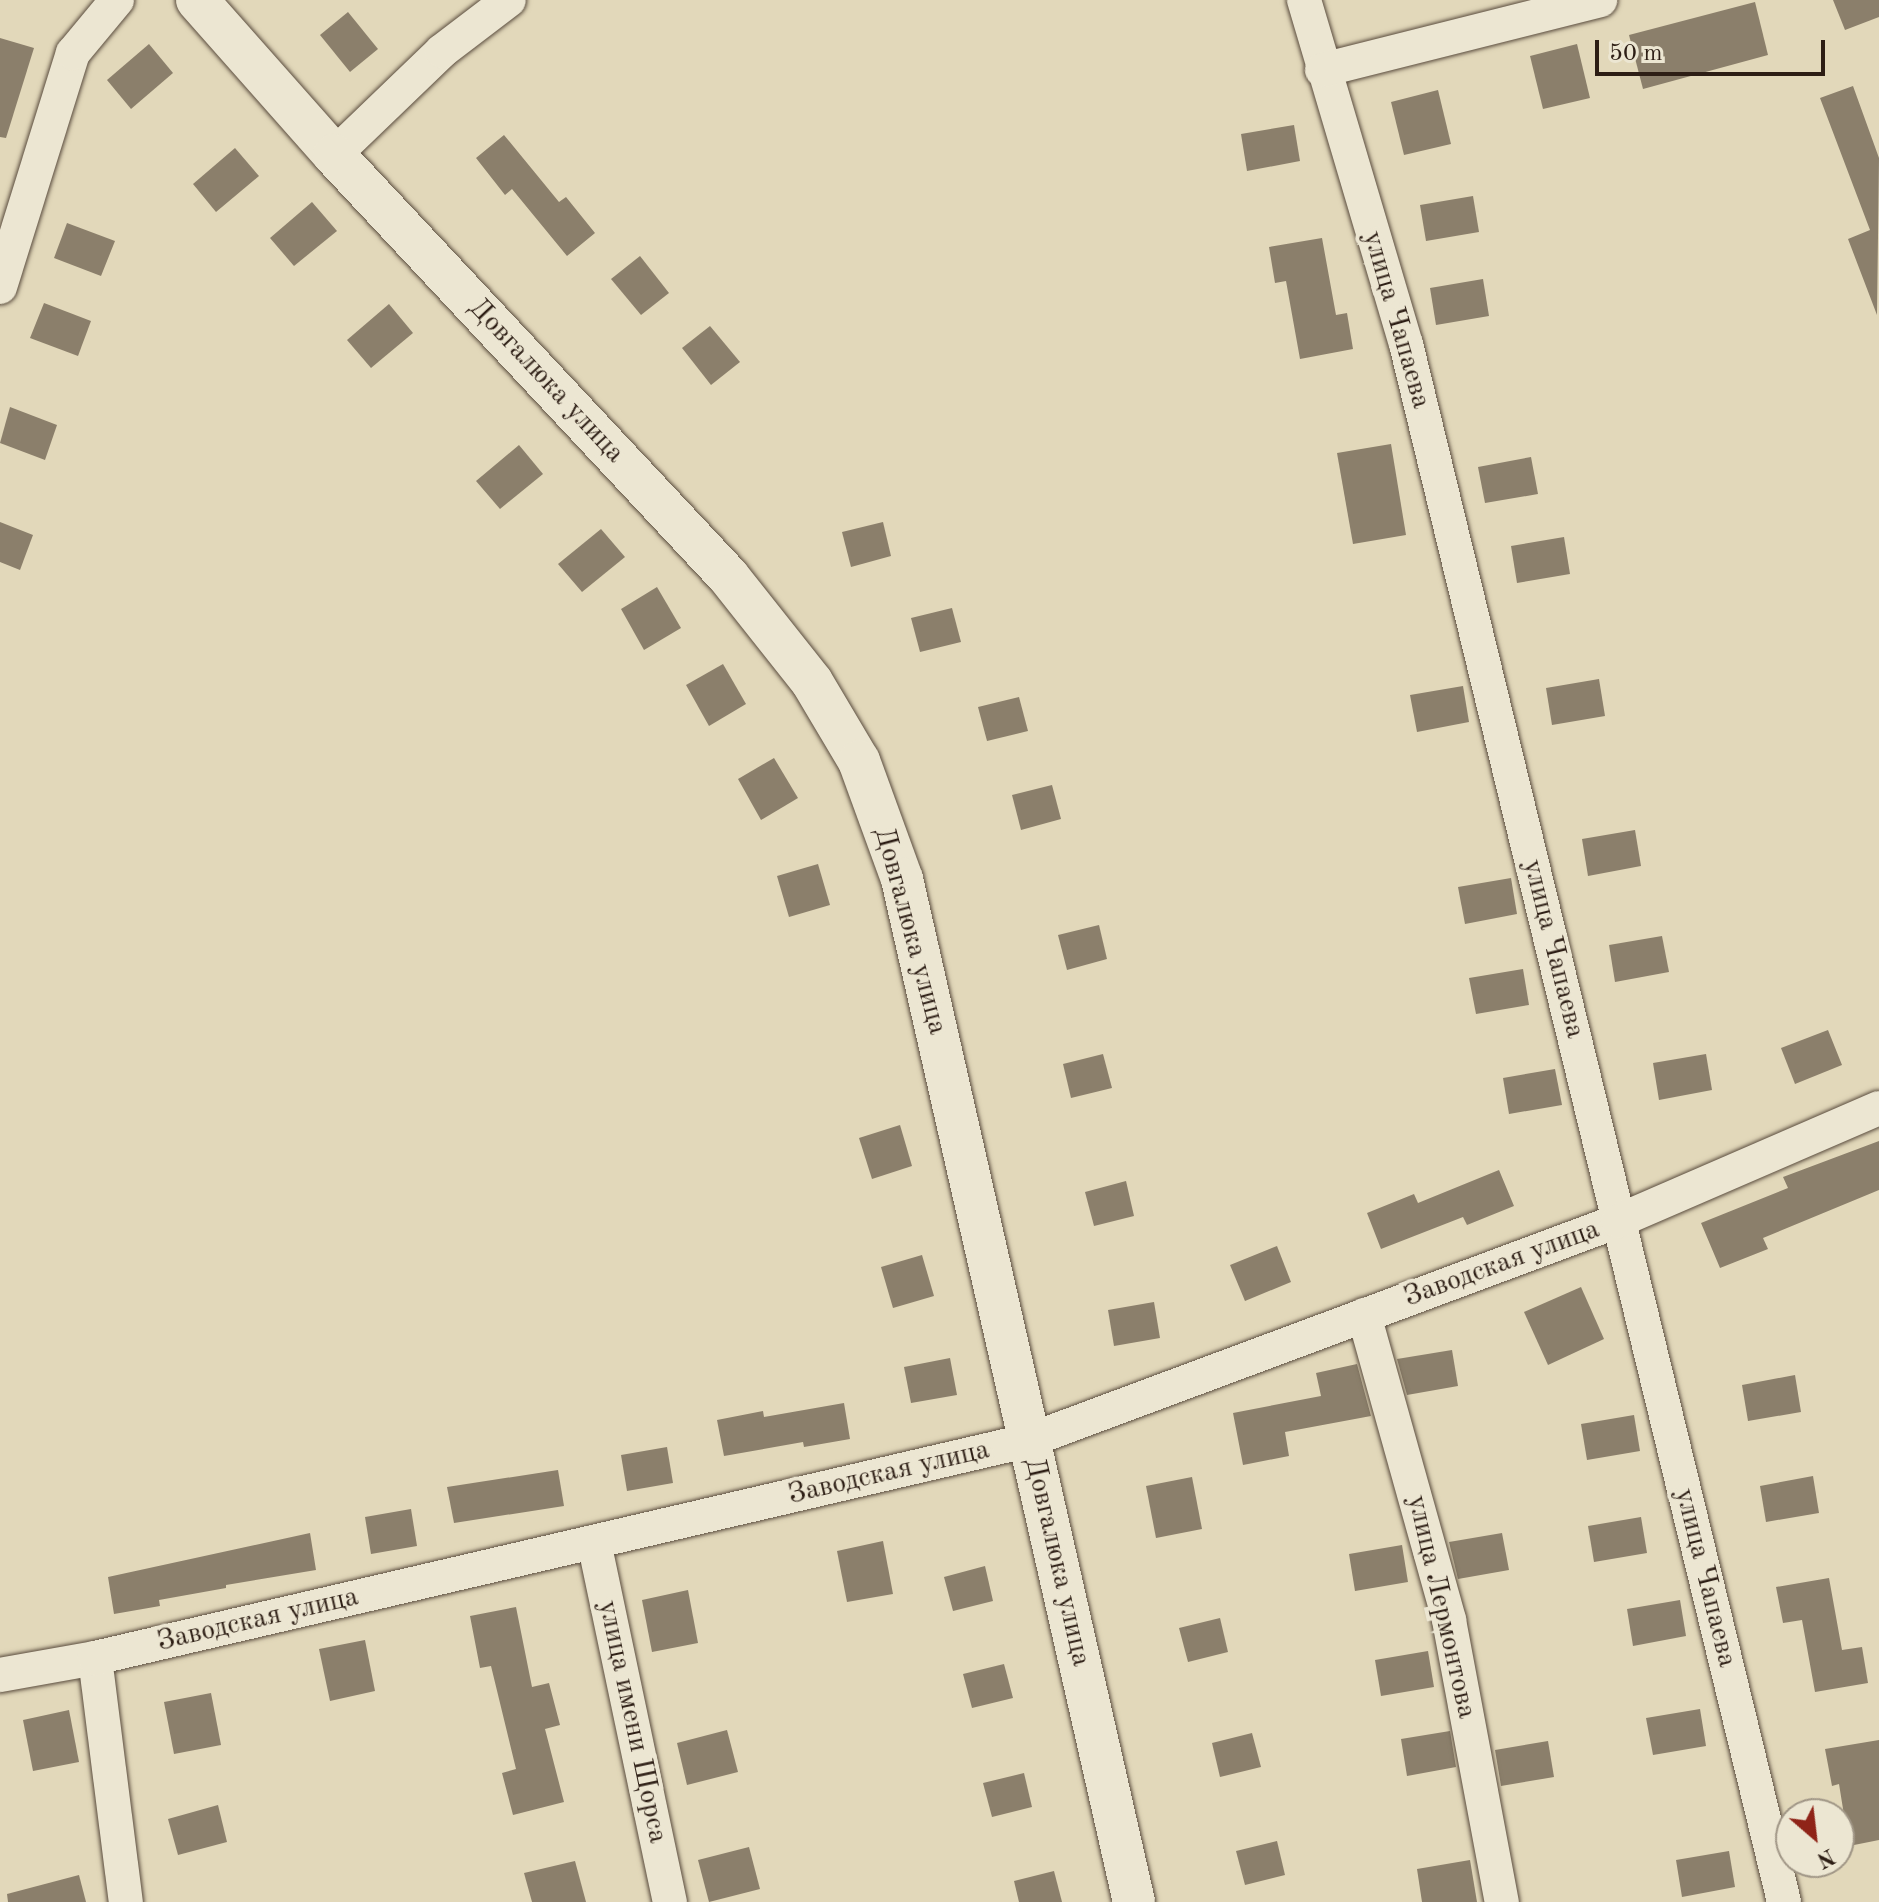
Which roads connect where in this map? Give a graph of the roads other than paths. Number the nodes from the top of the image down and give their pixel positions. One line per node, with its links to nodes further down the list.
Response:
1 (117, 0): 8 (street)
2 (197, 0): 7 (street, Довгалюка улица)
3 (509, 0): 7 (street)
4 (1304, 0): 6 (street, улица Чапаева)
5 (1600, 0): 6 (street)
6 (1322, 70): 10 (street, улица Чапаева)
7 (334, 155): 12 (street, Довгалюка улица)
8 (0, 287)
9 (1879, 1108): 10 (street, Заводская улица)
10 (1618, 1221): 11 (street, Заводская улица); 20 (street, улица Чапаева)
11 (1364, 1315): 12 (street, Заводская улица); 19 (street, улица Лермонтова)
12 (1030, 1440): 13 (street, Заводская улица); 18 (street, Довгалюка улица)
13 (594, 1542): 14 (street, Заводская улица); 17 (street, улица имени Щорса)
14 (95, 1658): 15 (street, Заводская улица); 16 (street)
15 (0, 1675)
16 (126, 1902)
17 (670, 1902)
18 (1134, 1902)
19 (1502, 1902)
20 (1784, 1902)

